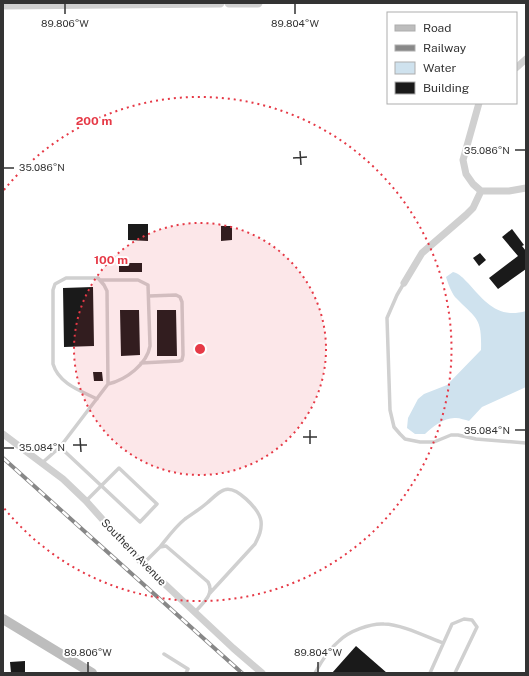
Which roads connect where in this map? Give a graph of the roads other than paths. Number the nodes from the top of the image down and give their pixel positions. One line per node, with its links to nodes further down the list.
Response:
1 (220, 3): 4 (street)
2 (229, 3): 3 (street)
3 (258, 3)
4 (3, 5)
5 (526, 59): 6 (street)
6 (517, 67)
7 (479, 104): 9 (street)
8 (526, 188): 9 (street)
9 (481, 191): 11 (street)
10 (101, 280): 12 (lane); 14 (lane); 15 (lane)
11 (404, 283): 17 (lane)
12 (149, 296): 13 (lane); 13 (lane)
13 (141, 363): 14 (lane)
14 (108, 384): 15 (lane)
15 (97, 399): 18 (lane)
16 (3, 434): 19 (street, Southern Avenue)
17 (526, 443)
18 (60, 447): 19 (lane); 20 (lane)
19 (42, 463): 21 (street, Southern Avenue)
20 (101, 486): 20 (lane); 21 (lane)
21 (86, 501): 23 (street, Southern Avenue)
22 (160, 547): 23 (lane); 24 (lane); 24 (lane)
23 (143, 564): 25 (street, Southern Avenue)
24 (210, 593): 25 (lane)
25 (195, 612): 31 (street, Southern Avenue)
26 (3, 619): 29 (main road)
27 (443, 643): 32 (lane); 33 (lane); 34 (lane)
28 (164, 654): 30 (lane)
29 (92, 673)
30 (186, 673)
31 (262, 673)
32 (315, 673)
33 (430, 673)
34 (455, 673)

